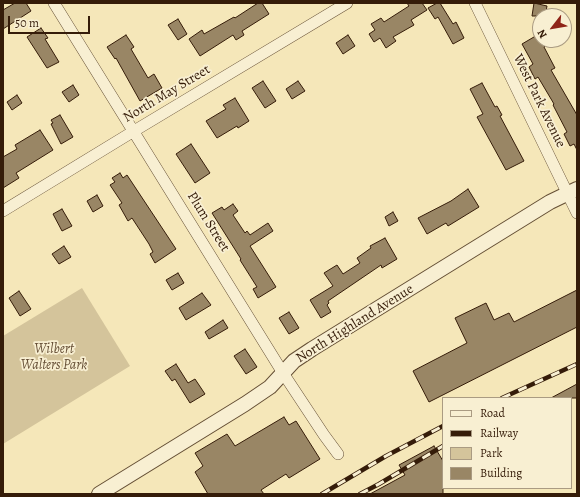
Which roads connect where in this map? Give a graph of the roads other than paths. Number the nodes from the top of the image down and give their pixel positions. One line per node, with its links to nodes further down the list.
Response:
1 (54, 3): 4 (street, Plum Street)
2 (347, 3): 4 (street, North May Street)
3 (475, 3): 5 (street, West Park Avenue)
4 (134, 131): 6 (street, North May Street); 8 (street, Plum Street)
5 (572, 191): 7 (street, West Park Avenue); 8 (street, North Highland Avenue)
6 (3, 211)
7 (577, 213)
8 (284, 373): 9 (street, Plum Street); 10 (street, North Highland Avenue)
9 (338, 454)
10 (99, 494)

